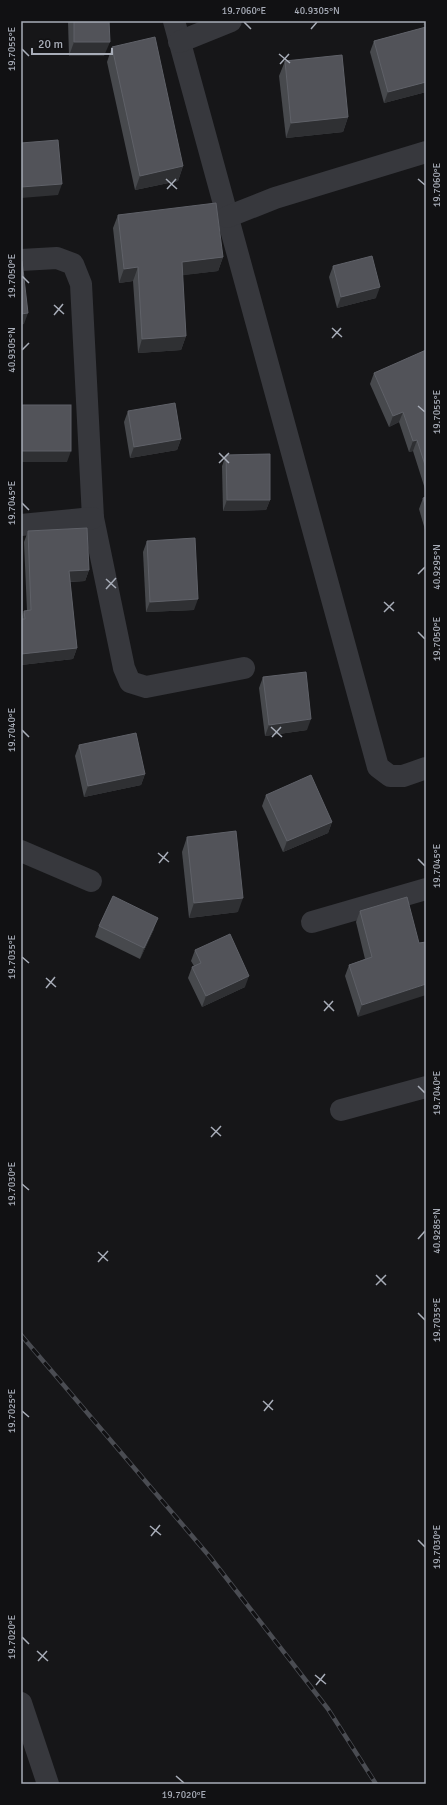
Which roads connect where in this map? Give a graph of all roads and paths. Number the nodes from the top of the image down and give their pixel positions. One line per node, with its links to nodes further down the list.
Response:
1 (174, 21): 3 (street)
2 (231, 21): 3 (street)
3 (180, 42): 5 (street)
4 (426, 152): 5 (street)
5 (227, 217): 10 (street)
6 (21, 260): 7 (street)
7 (93, 518): 8 (street); 9 (street)
8 (21, 525)
9 (244, 668)
10 (426, 768)
11 (21, 851): 12 (street)
12 (91, 881)
13 (426, 889): 14 (street)
14 (312, 922)
15 (426, 1087): 16 (street)
16 (341, 1110)
17 (21, 1703): 18 (street)
18 (48, 1784)

